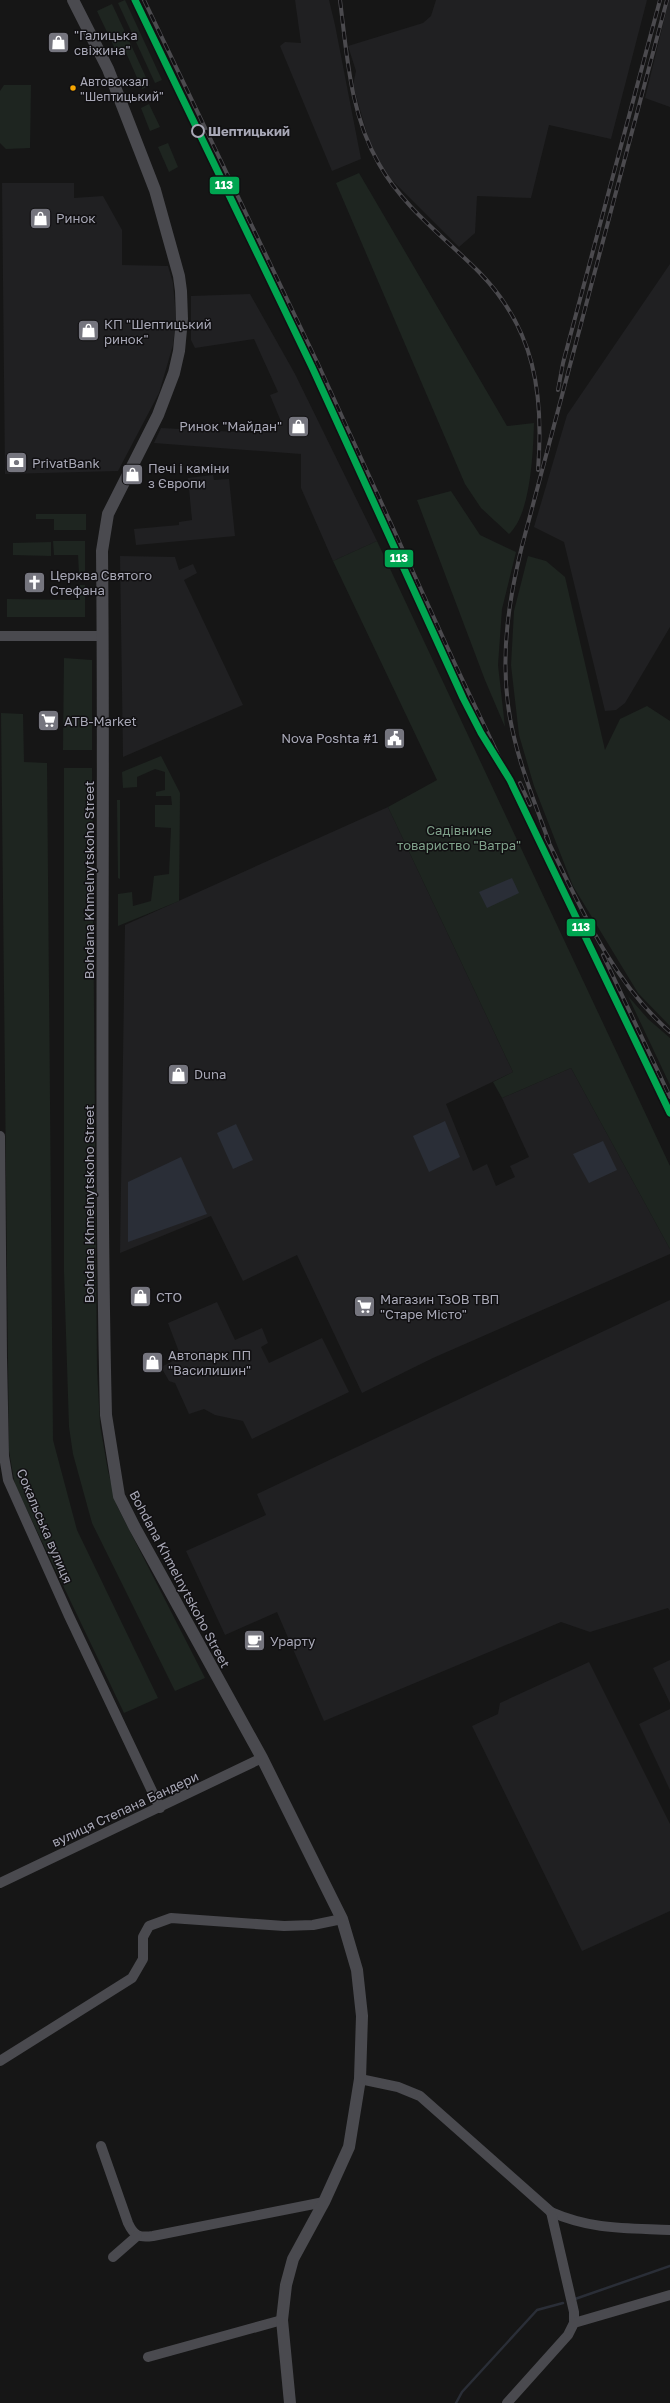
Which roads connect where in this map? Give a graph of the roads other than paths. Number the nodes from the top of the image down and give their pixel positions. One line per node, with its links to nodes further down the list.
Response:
1 (73, 0): 3 (street, Bohdana Khmelnytskoho Street)
2 (0, 636): 3 (street)
3 (103, 636): 6 (street, Bohdana Khmelnytskoho Street)
4 (0, 1136): 5 (street, Сокальська вулиця)
5 (1, 1358): 7 (street, Сокальська вулиця)
6 (262, 1758): 7 (street, вулиця Степана Бандери); 9 (street, Bohdana Khmelnytskoho Street)
7 (160, 1808): 8 (street, вулиця Степана Бандери)
8 (0, 1883)
9 (342, 1919): 10 (street); 11 (street, Bohdana Khmelnytskoho Street)
10 (0, 2061)
11 (360, 2079): 13 (street, Bohdana Khmelnytskoho Street); 14 (street)
12 (101, 2146): 16 (street)
13 (324, 2202): 16 (street); 19 (street, Bohdana Khmelnytskoho Street)
14 (551, 2212): 15 (street); 20 (street)
15 (670, 2230)
16 (138, 2236): 17 (street)
17 (113, 2257)
18 (670, 2295): 20 (street)
19 (282, 2320): 21 (street); 22 (street, Bohdana Khmelnytskoho Street)
20 (574, 2324): 23 (street)
21 (148, 2357)
22 (290, 2403)
23 (507, 2403)

